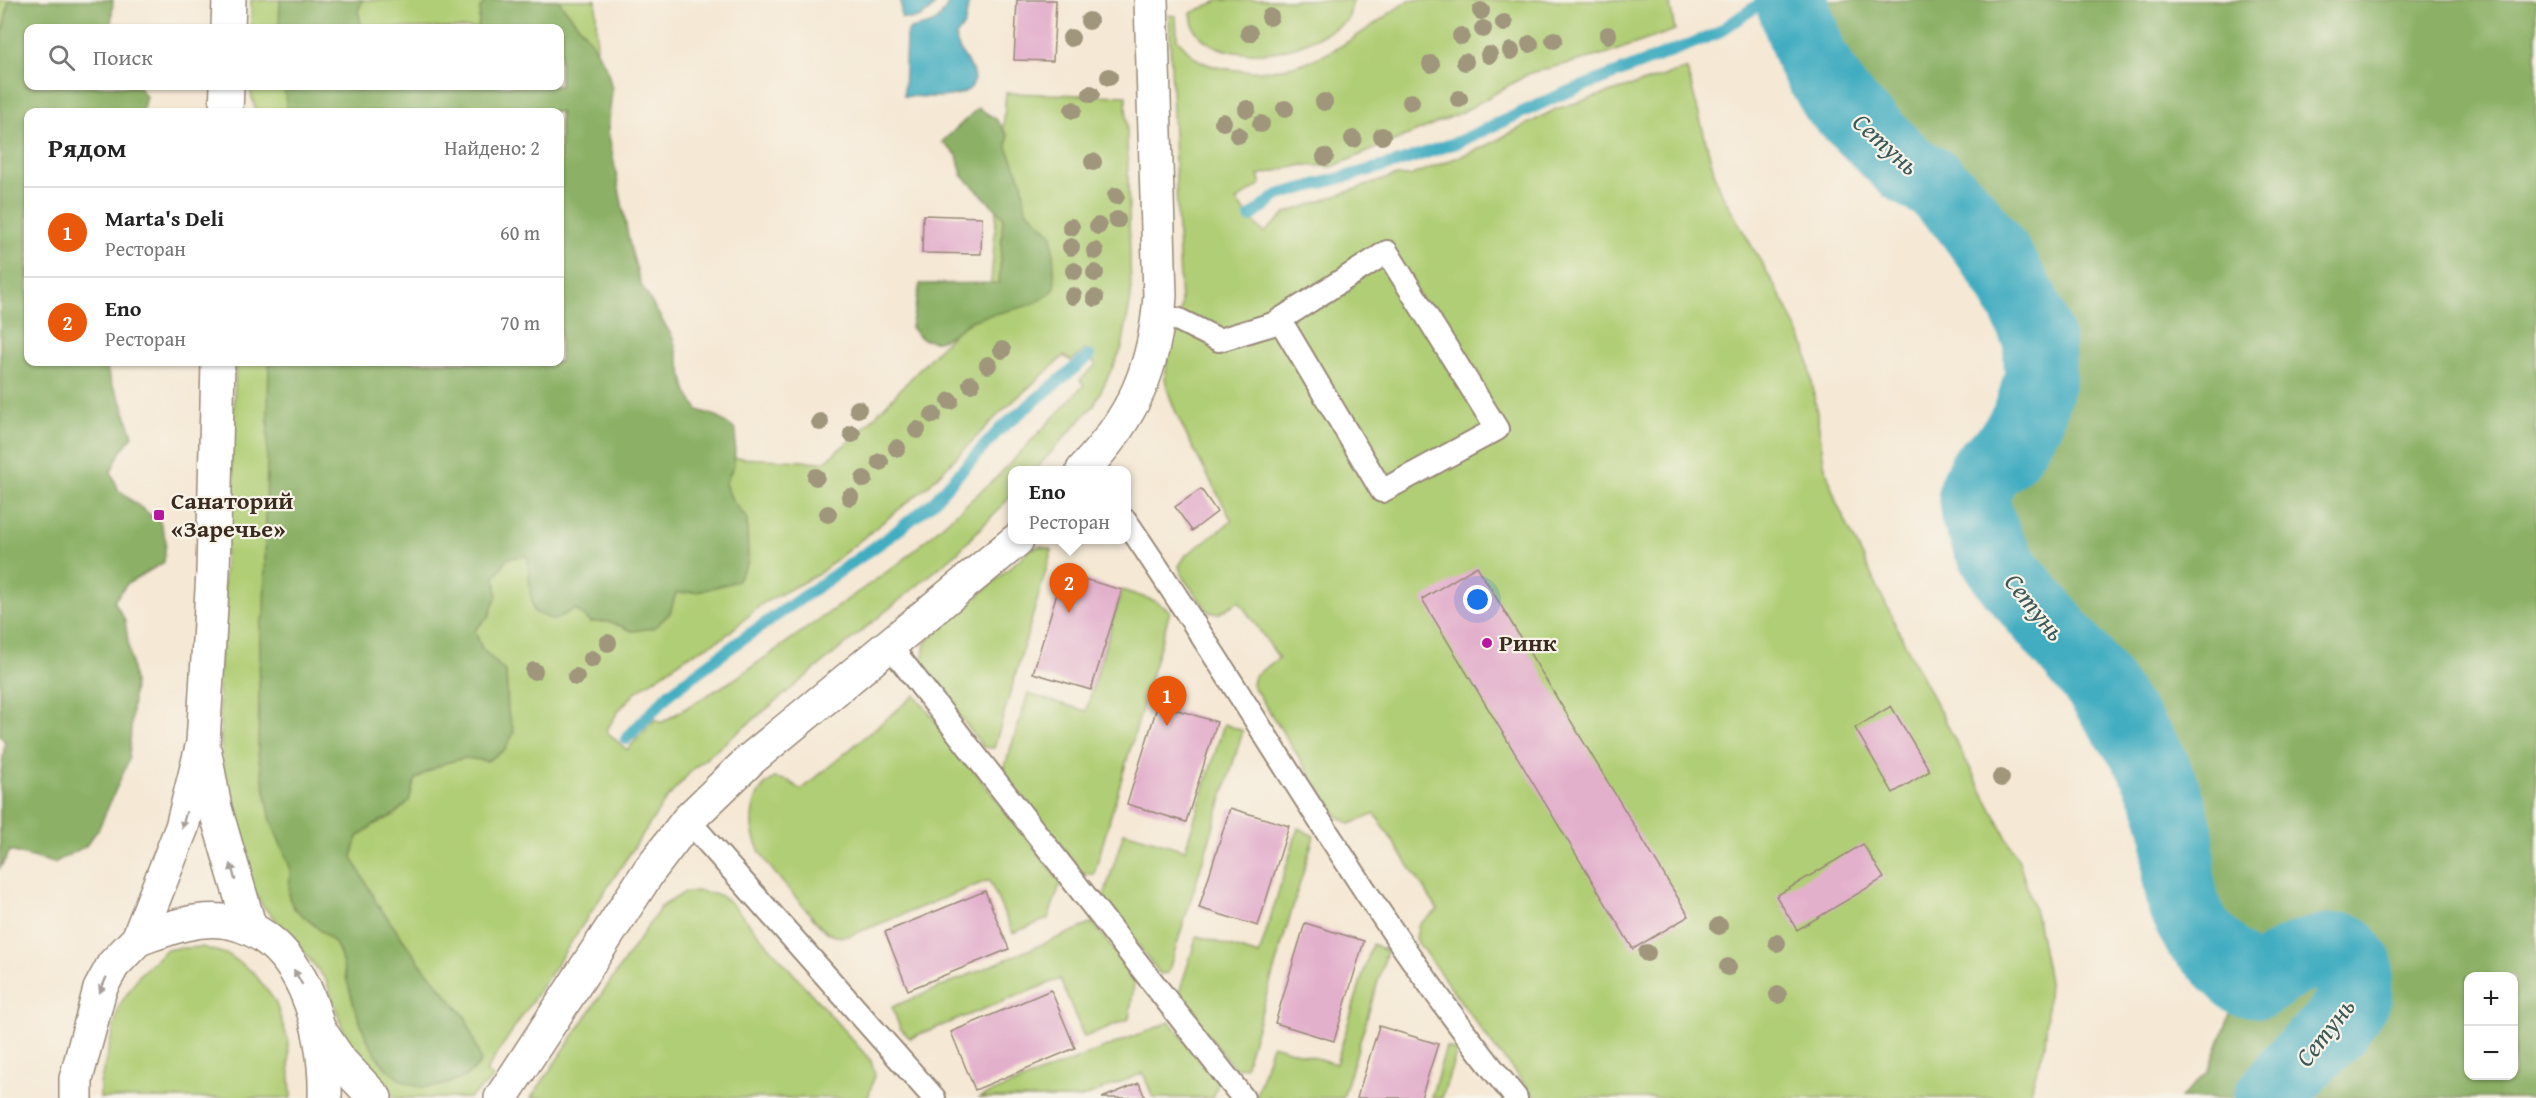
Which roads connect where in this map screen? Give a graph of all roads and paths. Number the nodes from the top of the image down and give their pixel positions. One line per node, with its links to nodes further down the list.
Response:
1 (229, 0): 3 (street)
2 (1151, 0): 6 (street)
3 (228, 24)
4 (227, 90): 5 (street)
5 (226, 108)
6 (1158, 315): 7 (lane); 9 (street)
7 (1280, 320): 7 (lane)
8 (218, 366): 13 (street)
9 (1090, 466)
10 (1131, 528): 24 (lane)
11 (1012, 544): 12 (street)
12 (890, 646): 14 (street); 23 (lane)
13 (203, 743): 15 (street, one-way to 13); 16 (street, one-way to 16)
14 (688, 820): 21 (street); 22 (lane)
15 (250, 928): 16 (street); 17 (street, one-way to 15)
16 (138, 939): 18 (street, one-way to 18)
17 (320, 1031): 19 (street); 20 (street)
18 (70, 1092)
19 (325, 1098)
20 (375, 1098)
21 (501, 1098)
22 (934, 1098)
23 (1243, 1098)
24 (1516, 1098)

